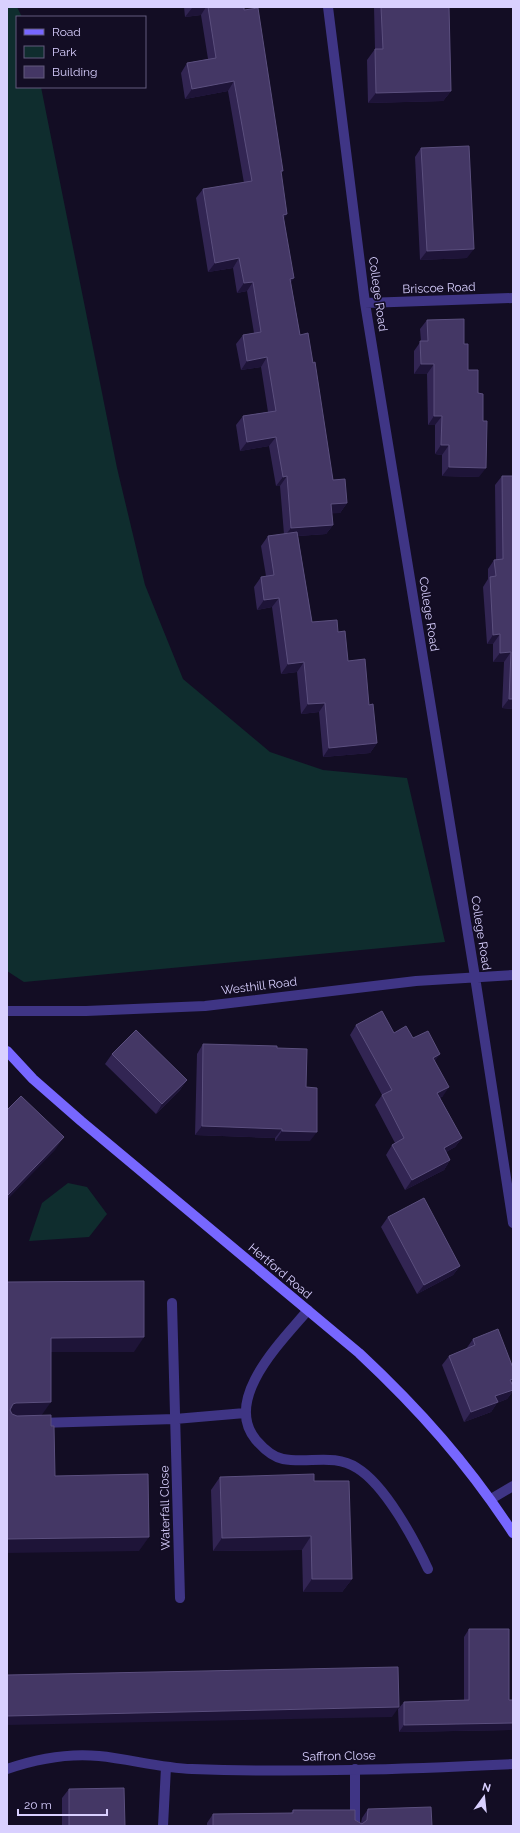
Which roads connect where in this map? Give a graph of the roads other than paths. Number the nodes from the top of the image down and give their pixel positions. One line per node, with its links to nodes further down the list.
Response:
1 (328, 7): 3 (street, College Road)
2 (513, 298): 3 (street, Briscoe Road)
3 (365, 303): 5 (street, College Road)
4 (513, 975): 5 (street, Westhill Road)
5 (475, 977): 6 (street, Westhill Road); 8 (street, College Road)
6 (7, 1011)
7 (7, 1051): 10 (main road, Hertford Road)
8 (513, 1223)
9 (172, 1303): 12 (street, Waterfall Close)
10 (308, 1310): 11 (street); 15 (main road, Hertford Road)
11 (245, 1413): 12 (street); 17 (street)
12 (175, 1419): 13 (street); 18 (street, Waterfall Close)
13 (30, 1423)
14 (513, 1486): 15 (street)
15 (490, 1500): 16 (main road, Hertford Road)
16 (513, 1533)
17 (428, 1569)
18 (180, 1598)
19 (513, 1764): 22 (street, Saffron Close)
20 (166, 1767): 21 (street, Saffron Close); 22 (street, Saffron Close); 23 (street)
21 (7, 1769)
22 (355, 1769): 24 (street)
23 (163, 1826)
24 (355, 1826)

